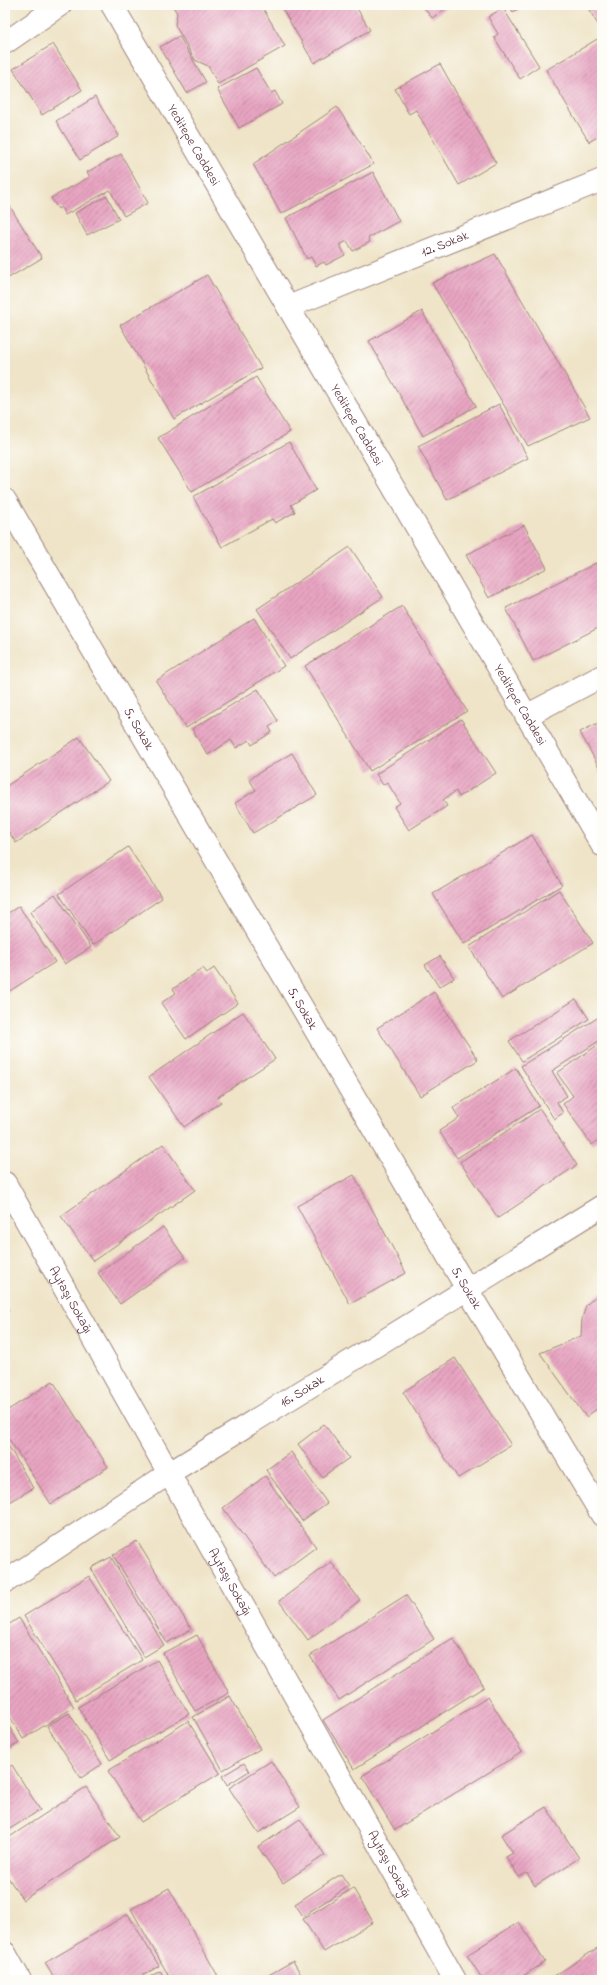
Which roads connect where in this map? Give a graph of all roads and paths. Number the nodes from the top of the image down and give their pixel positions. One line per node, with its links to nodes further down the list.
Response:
1 (60, 5): 3 (street)
2 (112, 5): 5 (street, Yeditepe Caddesi)
3 (5, 43)
4 (602, 180): 5 (street, 12. Sokak)
5 (288, 307): 8 (street, Yeditepe Caddesi)
6 (5, 500): 12 (street, 5. Sokak)
7 (602, 676): 8 (street)
8 (526, 716): 9 (street, Yeditepe Caddesi)
9 (602, 845)
10 (5, 1183): 13 (street, Aytaşı Sokağı)
11 (602, 1206): 12 (street, 16. Sokak)
12 (467, 1289): 13 (street, 16. Sokak); 14 (street, 5. Sokak)
13 (168, 1474): 15 (street, 16. Sokak); 18 (street, Aytaşı Sokağı)
14 (602, 1515)
15 (5, 1582)
16 (5, 1953): 17 (street)
17 (20, 1980)
18 (455, 1980)

